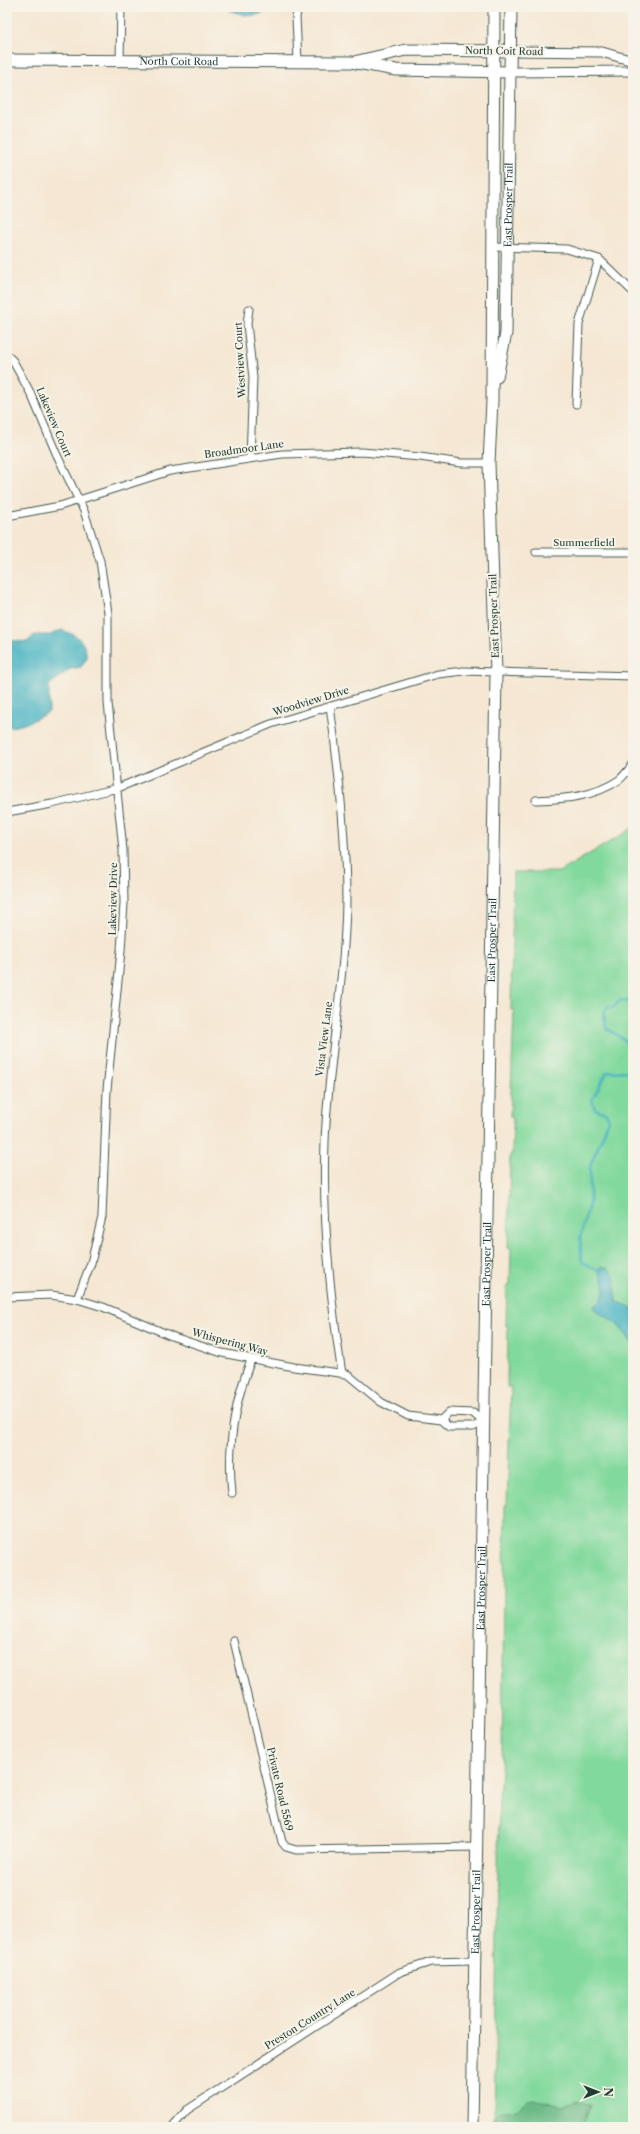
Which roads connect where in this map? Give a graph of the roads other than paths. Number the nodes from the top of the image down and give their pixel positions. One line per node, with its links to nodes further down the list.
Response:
1 (121, 7): 8 (street)
2 (298, 7): 9 (street)
3 (494, 7): 5 (main road, East Prosper Trail)
4 (511, 7): 6 (main road, East Prosper Trail)
5 (494, 50): 6 (main road, North Coit Road); 11 (main road, North Coit Road); 13 (main road, East Prosper Trail)
6 (511, 51): 10 (street, North Coit Road); 14 (main road, East Prosper Trail)
7 (7, 60): 8 (main road, North Coit Road)
8 (120, 60): 9 (main road, North Coit Road)
9 (298, 61): 11 (main road, North Coit Road)
10 (633, 61)
11 (351, 62): 13 (main road, North Coit Road)
12 (633, 71): 14 (street, North Coit Road)
13 (494, 72): 14 (main road, North Coit Road); 15 (main road, East Prosper Trail)
14 (511, 72): 16 (main road, East Prosper Trail)
15 (493, 247): 16 (street); 21 (main road, East Prosper Trail)
16 (508, 248): 17 (street); 21 (main road, East Prosper Trail)
17 (599, 260): 18 (street); 22 (street)
18 (633, 292)
19 (249, 309): 23 (street, Westview Court)
20 (7, 355): 25 (street, Lakeview Court)
21 (492, 401): 24 (main road, East Prosper Trail)
22 (576, 404)
23 (250, 458): 24 (street, Broadmoor Lane); 25 (street, Broadmoor Lane)
24 (489, 463): 29 (main road, East Prosper Trail)
25 (79, 500): 26 (street, Broadmoor Lane); 33 (street, Lakeview Drive)
26 (7, 516)
27 (536, 552): 28 (street, Summerfield)
28 (633, 552)
29 (496, 673): 30 (street, Woodview Drive); 31 (street, Woodview Drive); 41 (main road, East Prosper Trail)
30 (633, 676)
31 (330, 706): 33 (street, Woodview Drive); 39 (street, Vista View Lane)
32 (633, 764): 34 (street)
33 (118, 788): 35 (street, Woodview Drive); 37 (street, Lakeview Drive)
34 (536, 800)
35 (7, 812)
36 (7, 1296): 37 (street, Whispering Way)
37 (77, 1299): 38 (street, Whispering Way)
38 (252, 1360): 39 (street, Whispering Way); 42 (street)
39 (342, 1374): 40 (street, Whispering Way)
40 (441, 1420): 41 (street, Whispering Way); 41 (street, Whispering Way)
41 (483, 1422): 44 (main road, East Prosper Trail)
42 (232, 1493)
43 (234, 1641): 44 (street, Private Road 5569)
44 (477, 1847): 45 (main road, East Prosper Trail)
45 (474, 1962): 46 (street, Preston Country Lane); 47 (main road, East Prosper Trail)
46 (172, 2127)
47 (472, 2127)

